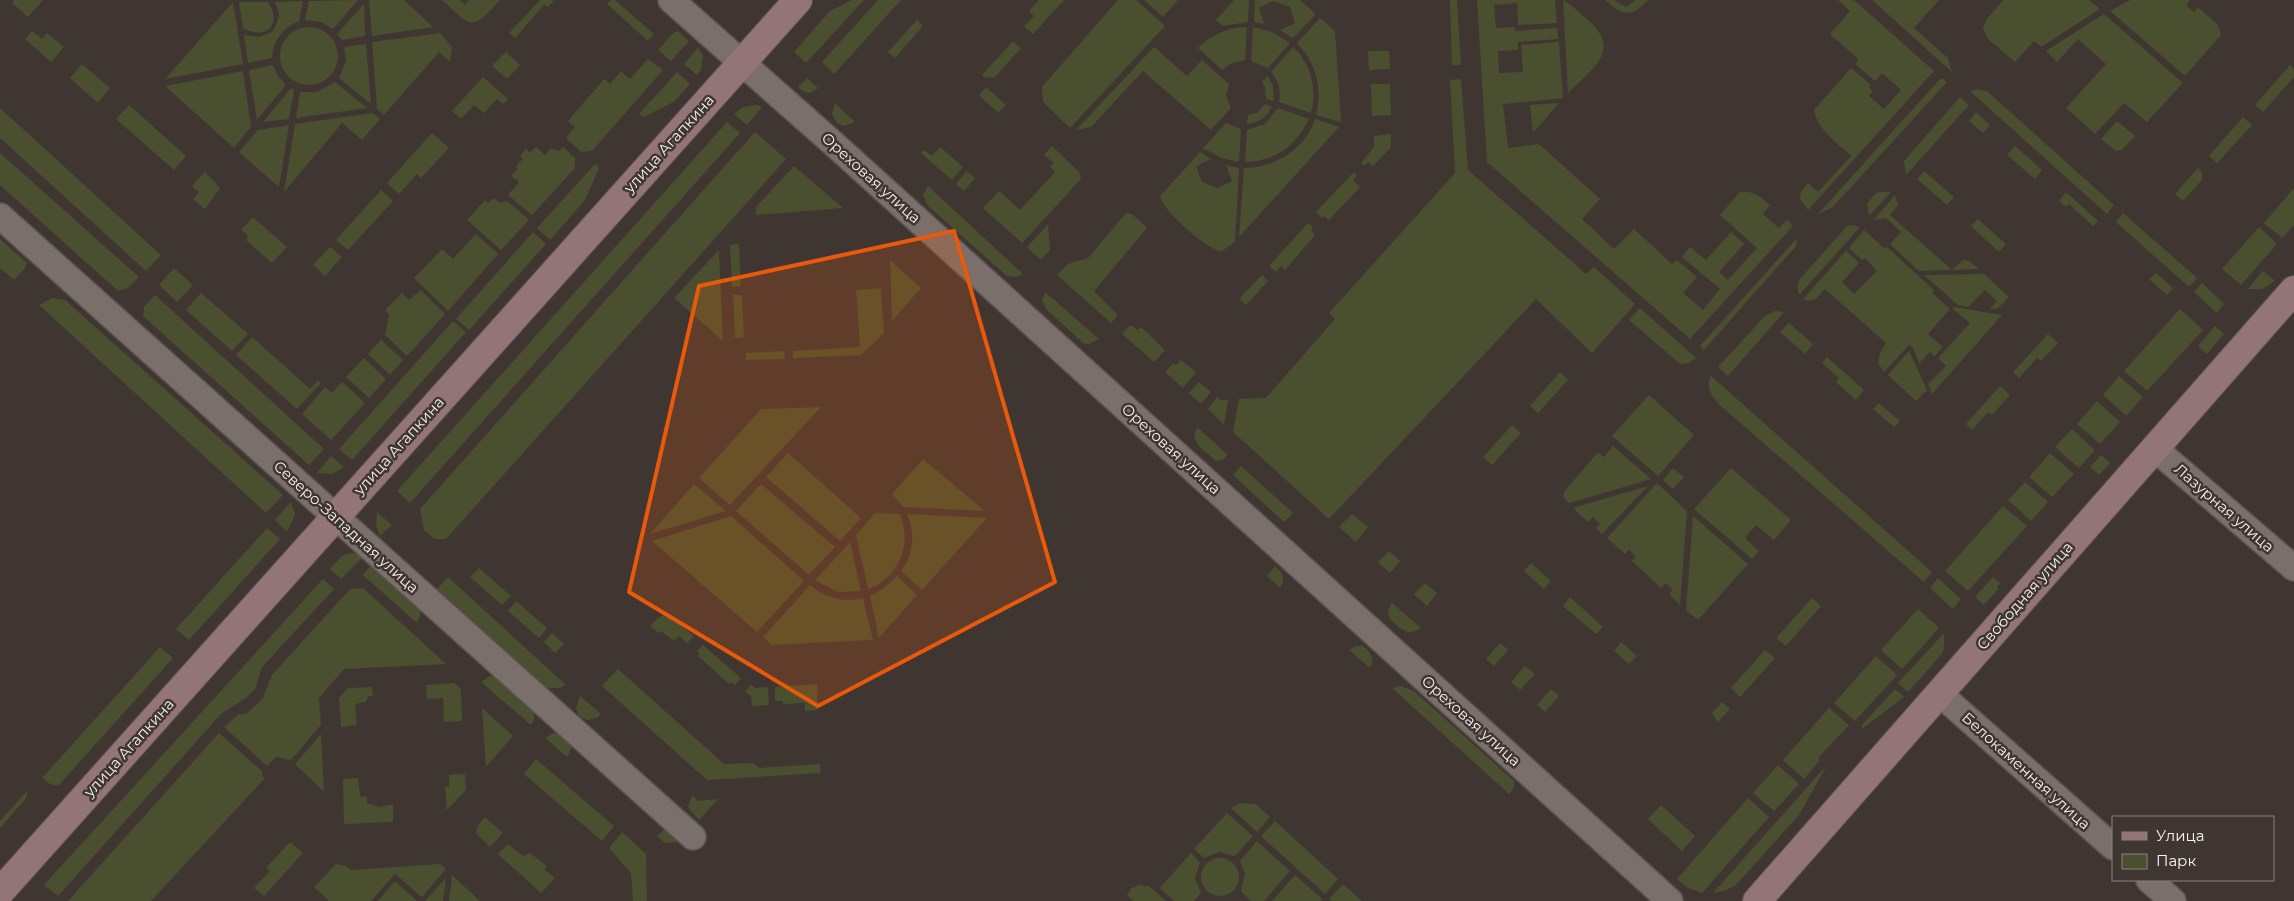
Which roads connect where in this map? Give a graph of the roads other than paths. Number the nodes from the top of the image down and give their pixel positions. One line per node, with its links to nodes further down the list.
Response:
1 (671, 0): 3 (street, Ореховая улица)
2 (798, 0): 3 (main road, улица Агапкина)
3 (741, 64): 7 (main road, улица Агапкина); 14 (street, Ореховая улица)
4 (0, 216): 7 (street, Северо-Западная улица)
5 (2294, 290): 6 (main road, Свободная улица)
6 (2154, 448): 8 (street, Лазурная улица); 9 (main road, Свободная улица)
7 (336, 517): 10 (street, Северо-Западная улица); 13 (main road, улица Агапкина)
8 (2294, 568)
9 (1940, 694): 11 (street, Белокаменная улица); 15 (main road, Свободная улица)
10 (693, 837)
11 (2112, 846)
12 (2150, 881): 16 (street)
13 (0, 892)
14 (1670, 901)
15 (1756, 901)
16 (2173, 901)

